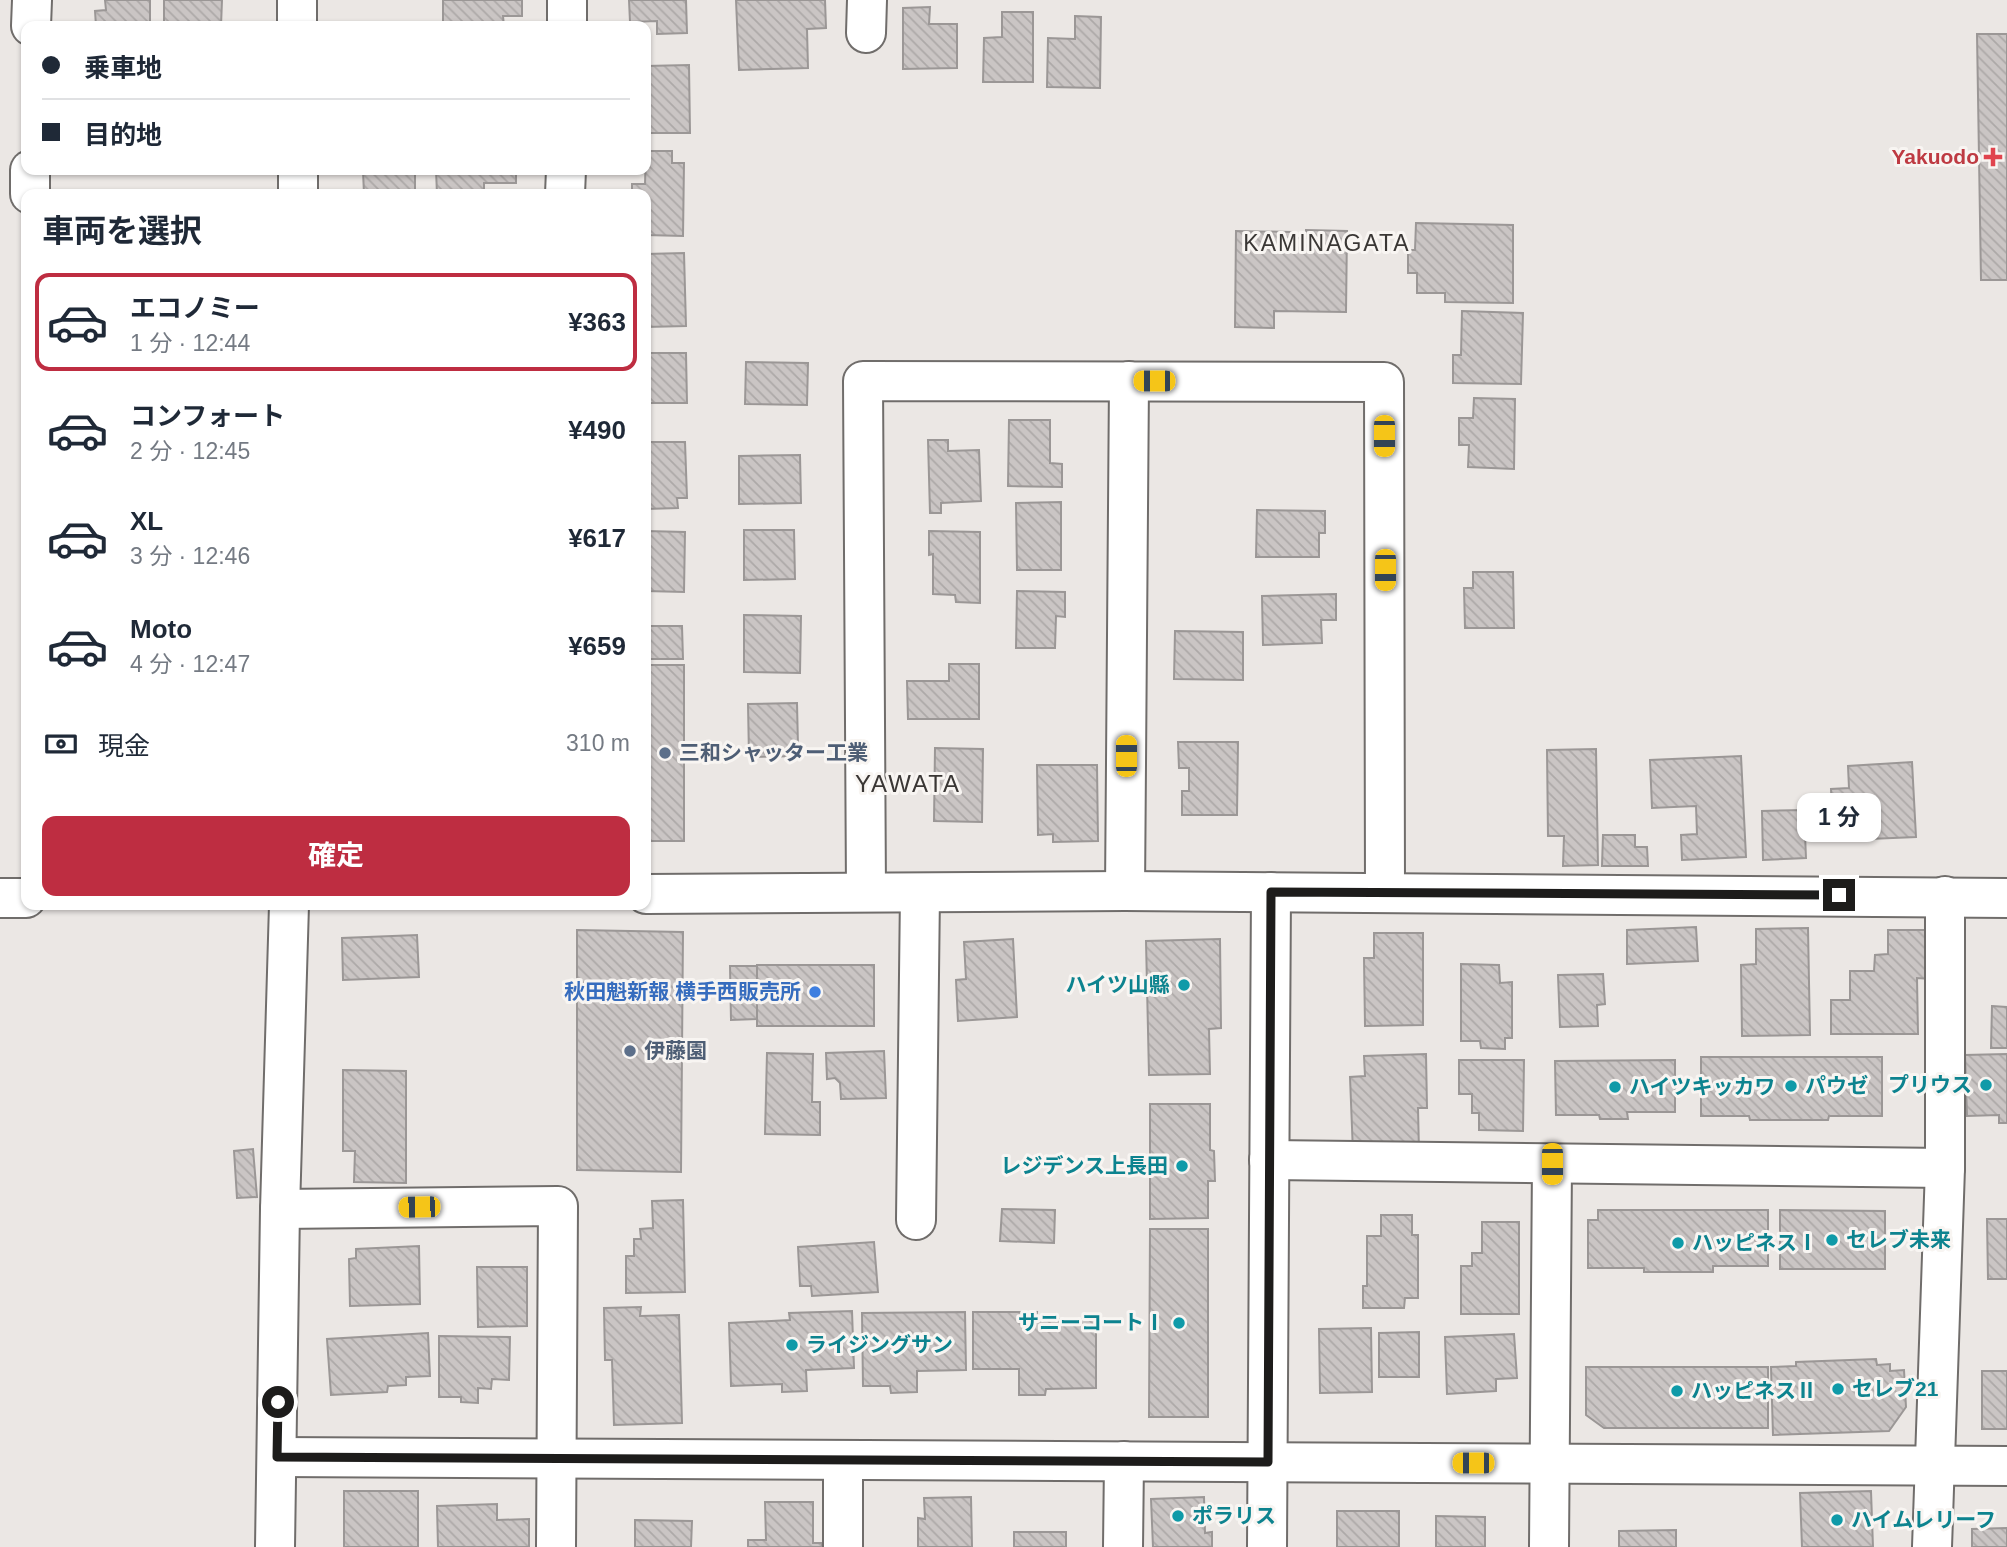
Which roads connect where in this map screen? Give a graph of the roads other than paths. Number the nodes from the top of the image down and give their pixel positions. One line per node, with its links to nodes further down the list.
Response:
1 (32, 0): 4 (street)
2 (297, 0): 5 (street)
3 (567, 0): 6 (street)
4 (32, 21)
5 (297, 21)
6 (566, 21)
7 (1129, 381): 8 (street); 9 (street); 11 (street)
8 (1125, 891): 10 (street); 12 (street)
9 (866, 892): 12 (street); 13 (street)
10 (1271, 892): 11 (street); 19 (street)
11 (1385, 892): 14 (street)
12 (920, 893): 23 (street)
13 (651, 894)
14 (1945, 897): 17 (street); 21 (street)
15 (0, 898): 16 (street)
16 (21, 898)
17 (2007, 898)
18 (289, 910): 22 (street)
19 (1269, 1160): 20 (street); 28 (street)
20 (1552, 1164): 21 (street); 29 (street)
21 (1945, 1168): 30 (street)
22 (280, 1209): 24 (street); 25 (street)
23 (916, 1220)
24 (277, 1457): 25 (street); 32 (street)
25 (557, 1458): 26 (street); 33 (street)
26 (843, 1460): 27 (street); 34 (street)
27 (1124, 1461): 28 (street); 35 (street)
28 (1268, 1462): 29 (street); 36 (street)
29 (1550, 1463): 30 (street); 37 (street)
30 (1934, 1465): 31 (street); 38 (street)
31 (2007, 1465)
32 (275, 1547)
33 (556, 1547)
34 (843, 1547)
35 (1123, 1547)
36 (1267, 1547)
37 (1549, 1547)
38 (1933, 1547)

